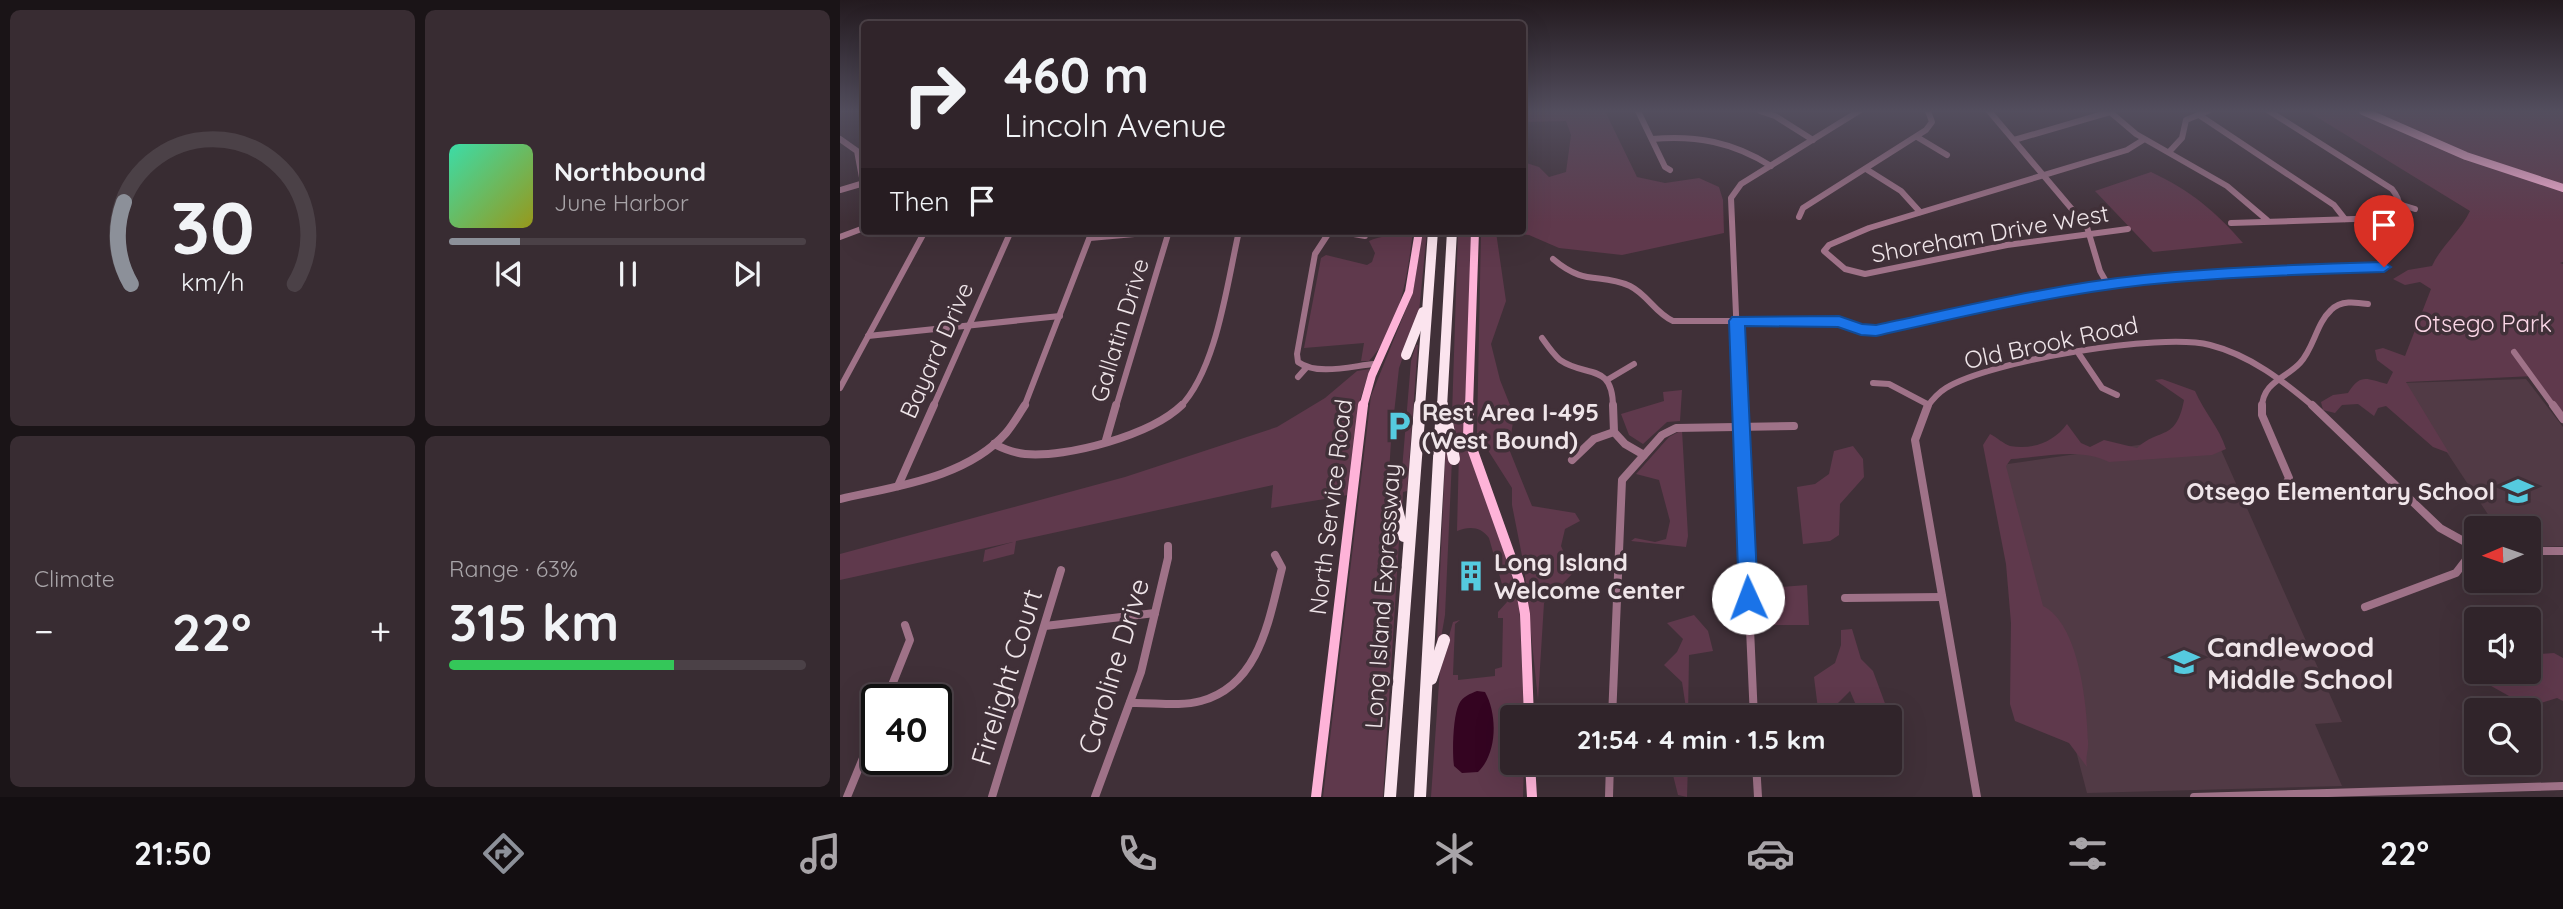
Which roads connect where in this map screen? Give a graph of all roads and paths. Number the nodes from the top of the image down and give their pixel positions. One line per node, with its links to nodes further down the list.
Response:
1 (854, 148): 17 (street)
2 (1656, 148): 19 (street)
3 (1740, 148): 16 (street)
4 (1800, 148): 16 (street)
5 (1899, 148): 18 (street)
6 (1936, 148): 15 (street)
7 (2021, 148): 20 (street)
8 (2130, 148): 20 (street)
9 (2163, 148): 14 (street)
10 (2173, 148): 14 (street)
11 (2249, 148): 28 (street)
12 (2328, 148): 24 (street)
13 (2448, 148): 22 (main road)
14 (2170, 151): 29 (street)
15 (1947, 155)
16 (1771, 166): 53 (street)
17 (861, 169)
18 (1866, 169): 26 (street); 27 (street)
19 (1670, 170)
20 (2043, 176): 26 (street); 44 (street)
21 (861, 184): 23 (street)
22 (2563, 188)
23 (840, 190)
24 (2402, 205): 25 (street); 28 (street)
25 (2415, 208)
26 (1920, 212): 44 (street, Shoreham Drive West)
27 (1799, 217)
28 (2346, 219): 29 (street)
29 (2267, 220): 30 (street)
30 (2231, 223)
31 (861, 229): 46 (street)
32 (2128, 229): 44 (street, Shoreham Drive West)
33 (923, 235): 55 (street)
34 (1009, 235): 54 (street, Bayard Drive)
35 (1091, 235): 52 (street)
36 (1168, 235): 75 (street, Gallatin Drive)
37 (1238, 235): 75 (street)
38 (1327, 235): 62 (street)
39 (1359, 235): 45 (street)
40 (1419, 235): 60 (main road, North Service Road)
41 (1433, 235): 50 (highway, Long Island Expressway)
42 (1452, 235): 67 (highway, Long Island Expressway)
43 (1475, 235): 101 (main road)
44 (2090, 235): 49 (street)
45 (1364, 236)
46 (840, 237)
47 (1553, 259): 53 (street)
48 (2384, 267): 49 (street)
49 (2108, 285): 53 (street)
50 (1429, 286): 59 (highway); 90 (highway, Long Island Expressway)
51 (2368, 304): 64 (street)
52 (1060, 316): 54 (street); 76 (street)
53 (1737, 321): 72 (street)
54 (968, 325): 55 (street); 80 (street, Bayard Drive)
55 (868, 336): 68 (street)
56 (1542, 338): 65 (street)
57 (2514, 352): 71 (street)
58 (2079, 354): 64 (street, Old Brook Road); 69 (street); 70 (street, Old Brook Road)
59 (1406, 355)
60 (1374, 364): 62 (street); 113 (main road, North Service Road)
61 (1634, 364): 65 (street)
62 (1306, 368): 63 (street)
63 (1298, 377)
64 (2278, 378): 81 (street); 84 (street, Old Brook Road)
65 (1607, 380): 74 (street)
66 (1874, 383): 70 (street)
67 (1443, 386): 78 (highway); 105 (highway, Long Island Expressway)
68 (840, 388)
69 (2117, 395)
70 (1927, 404): 92 (street)
71 (2563, 419)
72 (1742, 426): 73 (street); 77 (street); 103 (street)
73 (1794, 426)
74 (1614, 432): 77 (street); 79 (street)
75 (1106, 440): 76 (street)
76 (995, 444): 80 (street)
77 (1644, 455): 102 (street)
78 (1454, 459)
79 (1572, 460)
80 (898, 486): 82 (street)
81 (2284, 488)
82 (840, 499)
83 (1394, 499): 90 (highway)
84 (2464, 542)
85 (1168, 546): 95 (street, Caroline Drive)
86 (2541, 551): 87 (street)
87 (2563, 551)
88 (1275, 555): 100 (street)
89 (2464, 563): 94 (street)
90 (1406, 568): 114 (highway, Long Island Expressway)
91 (1062, 570): 97 (street, Firelight Court)
92 (1942, 597): 93 (street); 119 (street)
93 (1845, 598)
94 (2365, 607)
95 (1155, 613): 97 (street); 100 (street, Caroline Drive)
96 (905, 625): 99 (street)
97 (1045, 626): 111 (street, Firelight Court)
98 (1444, 640): 105 (highway)
99 (892, 684)
100 (1129, 703): 112 (street, Caroline Drive)
101 (1528, 705)
102 (1613, 705)
103 (1753, 705)
104 (861, 763): 110 (street)
105 (1421, 765): 115 (highway, Long Island Expressway)
106 (1531, 775): 116 (main road)
107 (1610, 775): 117 (street)
108 (1757, 775): 118 (street)
109 (2563, 786): 120 (street)
110 (847, 797)
111 (992, 797)
112 (1095, 797)
113 (1316, 797)
114 (1390, 797)
115 (1419, 797)
116 (1532, 797)
117 (1609, 797)
118 (1758, 797)
119 (1977, 797)
120 (2194, 797)

